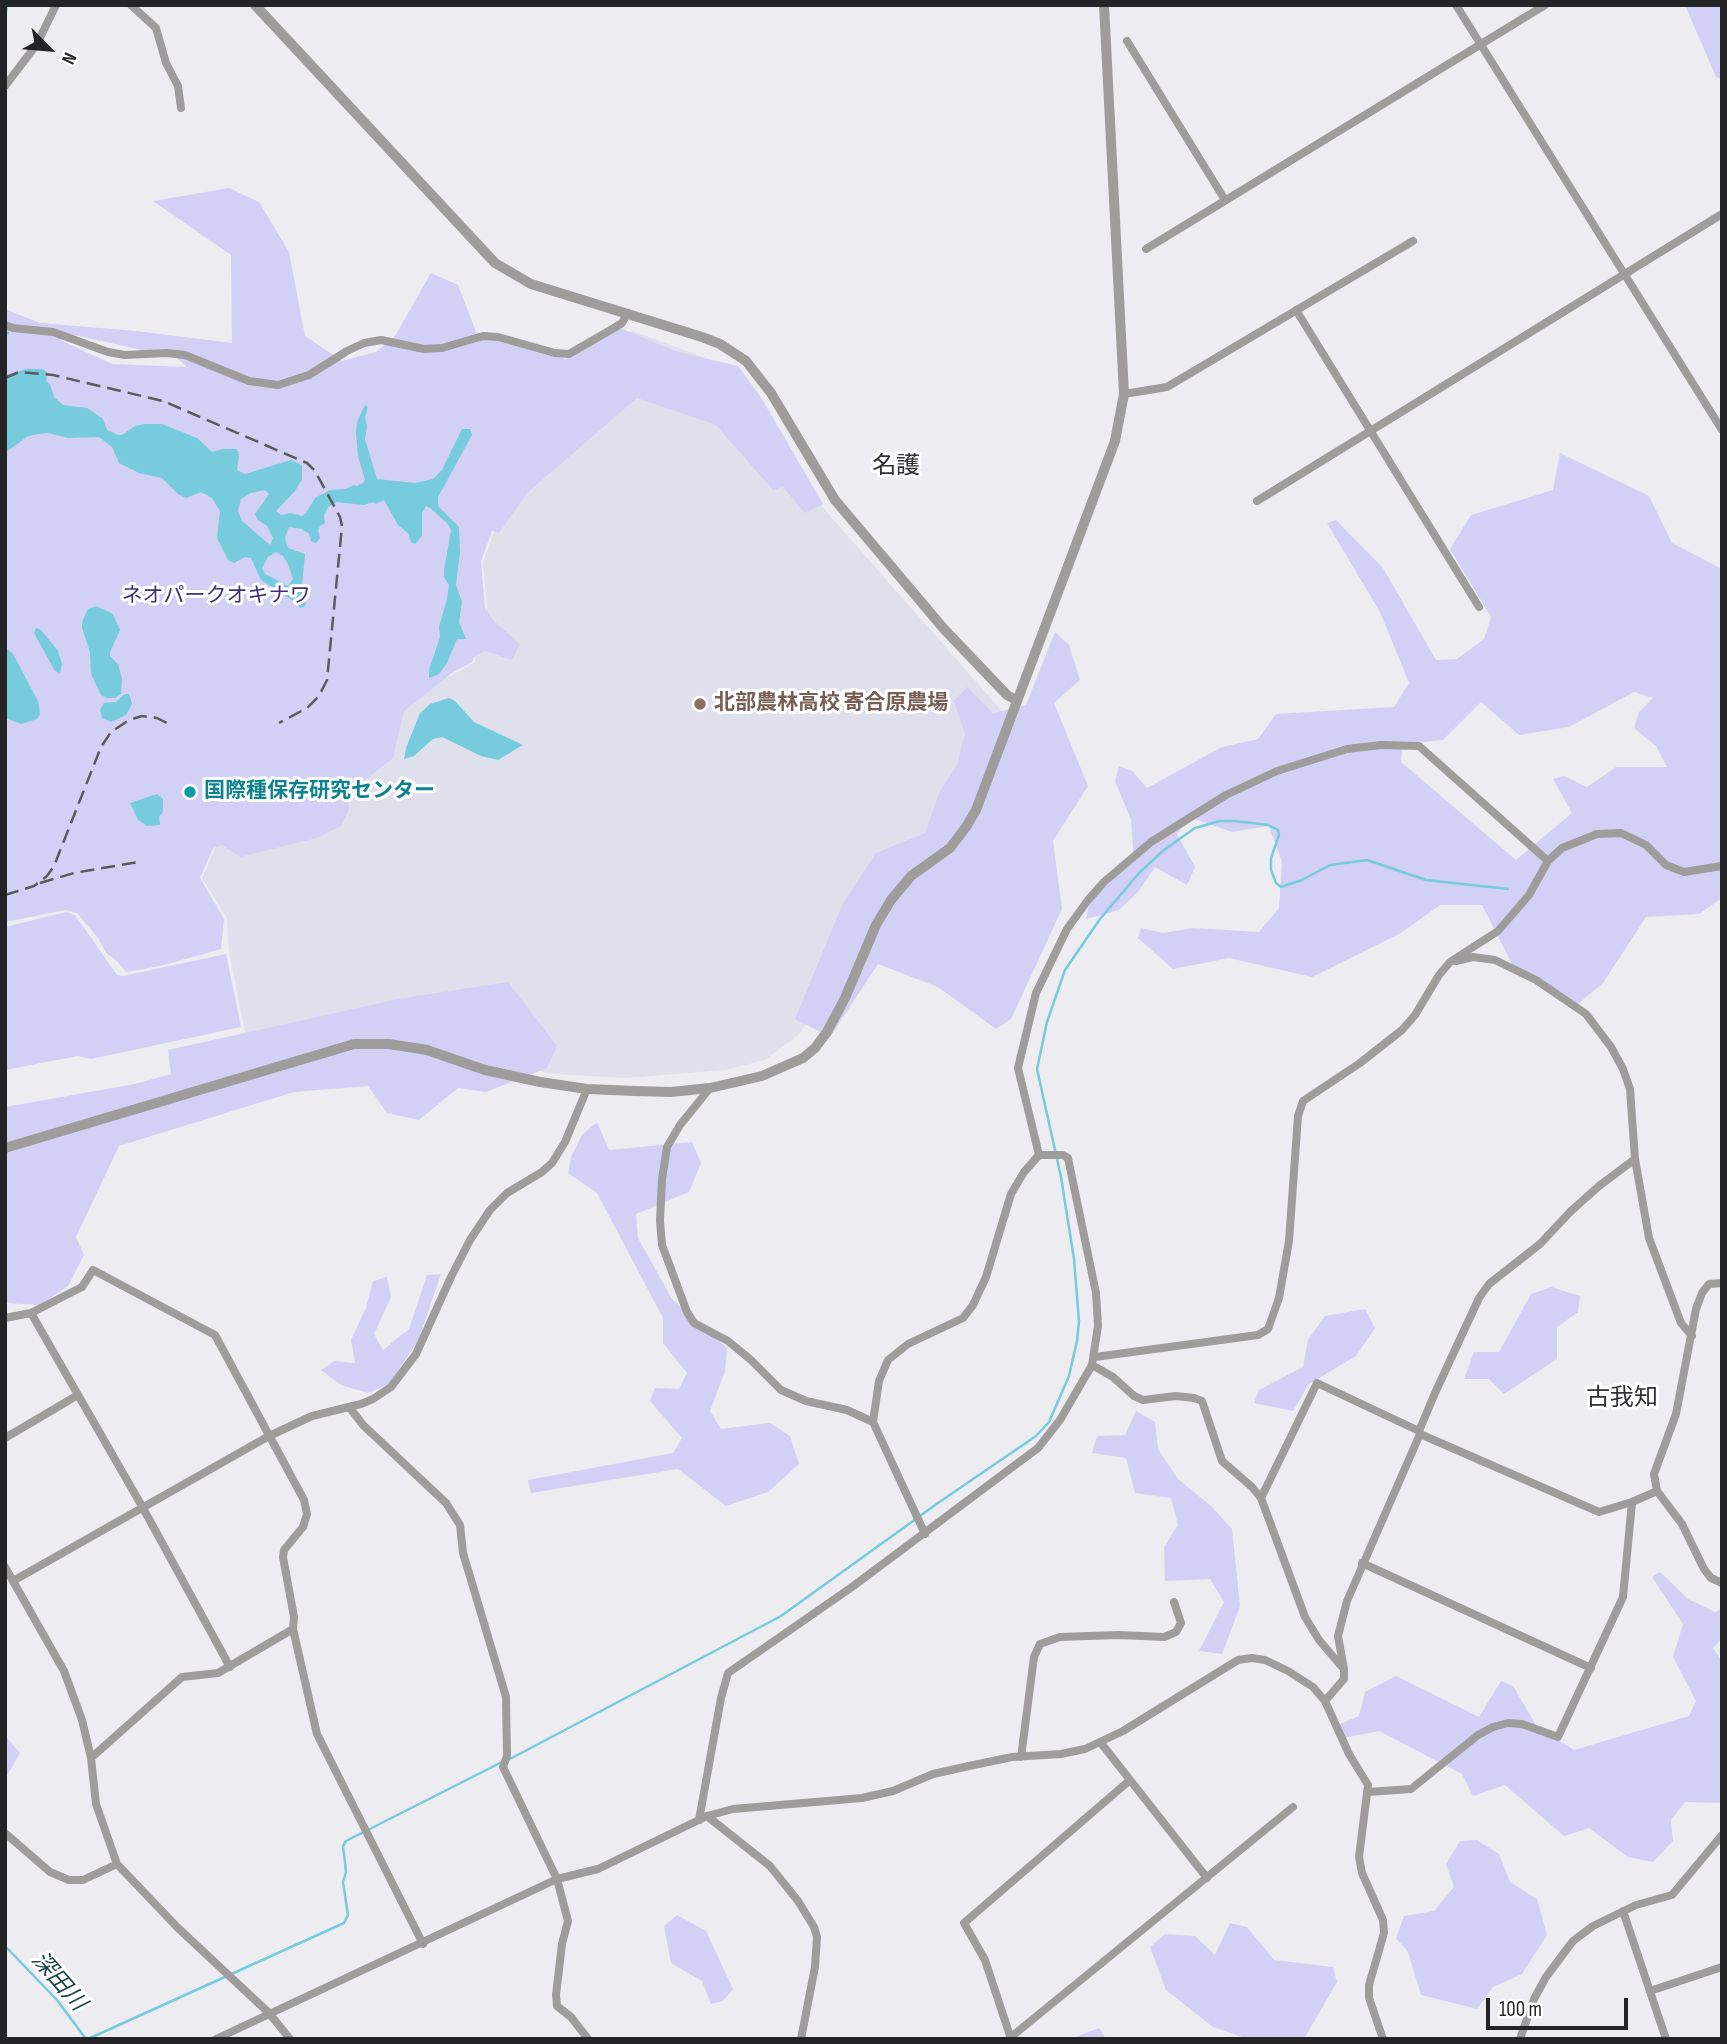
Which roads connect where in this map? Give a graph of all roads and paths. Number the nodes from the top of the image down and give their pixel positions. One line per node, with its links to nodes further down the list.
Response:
1 (56, 5): 9 (street)
2 (131, 5): 10 (street)
3 (255, 5): 17 (street)
4 (1104, 5): 19 (street)
5 (1456, 5): 8 (street)
6 (1545, 5): 8 (street)
7 (1127, 41): 11 (street)
8 (1481, 44): 11 (street); 15 (street)
9 (5, 86)
10 (181, 108)
11 (1225, 200): 14 (street)
12 (1722, 214): 15 (street)
13 (1413, 241): 16 (street)
14 (1146, 249)
15 (1624, 274): 20 (street); 21 (street)
16 (1296, 310): 19 (street); 21 (street)
17 (628, 313): 18 (street); 24 (street)
18 (5, 325)
19 (1124, 394): 24 (street)
20 (1722, 430)
21 (1369, 432): 22 (street); 23 (street)
22 (1257, 500)
23 (1479, 607)
24 (1016, 700): 28 (street)
25 (1548, 861): 26 (street); 27 (street); 31 (street)
26 (1722, 866)
27 (1450, 962): 32 (street); 37 (street)
28 (710, 1088): 29 (street); 40 (street)
29 (587, 1089): 30 (street); 39 (street)
30 (5, 1148)
31 (1039, 1155): 37 (street); 40 (street)
32 (1636, 1159): 36 (street); 41 (street)
33 (1722, 1283): 36 (street)
34 (31, 1313): 35 (street); 38 (street); 42 (street)
35 (5, 1318)
36 (1692, 1336): 44 (street)
37 (1094, 1361): 45 (street); 48 (street)
38 (78, 1395): 43 (street); 47 (street)
39 (350, 1408): 42 (street); 70 (street)
40 (873, 1422): 48 (street)
41 (1419, 1433): 45 (street); 46 (street); 49 (street)
42 (269, 1436): 47 (street); 54 (street)
43 (5, 1438)
44 (1657, 1491): 46 (street); 52 (street)
45 (1261, 1498): 57 (street)
46 (1632, 1502): 56 (street)
47 (143, 1508): 51 (street); 55 (street)
48 (925, 1534): 65 (street)
49 (1362, 1563): 56 (street); 57 (street)
50 (5, 1567): 51 (street)
51 (13, 1581): 61 (street)
52 (1722, 1583)
53 (1174, 1602): 60 (street)
54 (293, 1629): 55 (street); 72 (street)
55 (230, 1667): 61 (street)
56 (1591, 1668): 63 (street)
57 (1344, 1669): 58 (street)
58 (1325, 1701): 59 (street); 63 (street)
59 (1101, 1744): 60 (street); 62 (street)
60 (1021, 1757): 65 (street)
61 (91, 1758): 68 (street)
62 (1130, 1780): 69 (street); 76 (street)
63 (1368, 1792): 81 (street)
64 (1293, 1807): 69 (street)
65 (703, 1818): 70 (street); 80 (street)
66 (5, 1833): 68 (street)
67 (1722, 1835): 71 (street)
68 (117, 1864): 75 (street)
69 (1207, 1878): 76 (street)
70 (557, 1879): 72 (street); 79 (street)
71 (1623, 1911): 74 (street); 82 (street)
72 (423, 1944): 75 (street)
73 (1722, 1967): 74 (street)
74 (1650, 1992): 83 (street)
75 (269, 2013): 77 (street); 78 (street)
76 (1011, 2038)
77 (216, 2039)
78 (290, 2039)
79 (588, 2039)
80 (801, 2039)
81 (1383, 2039)
82 (1520, 2039)
83 (1666, 2039)

